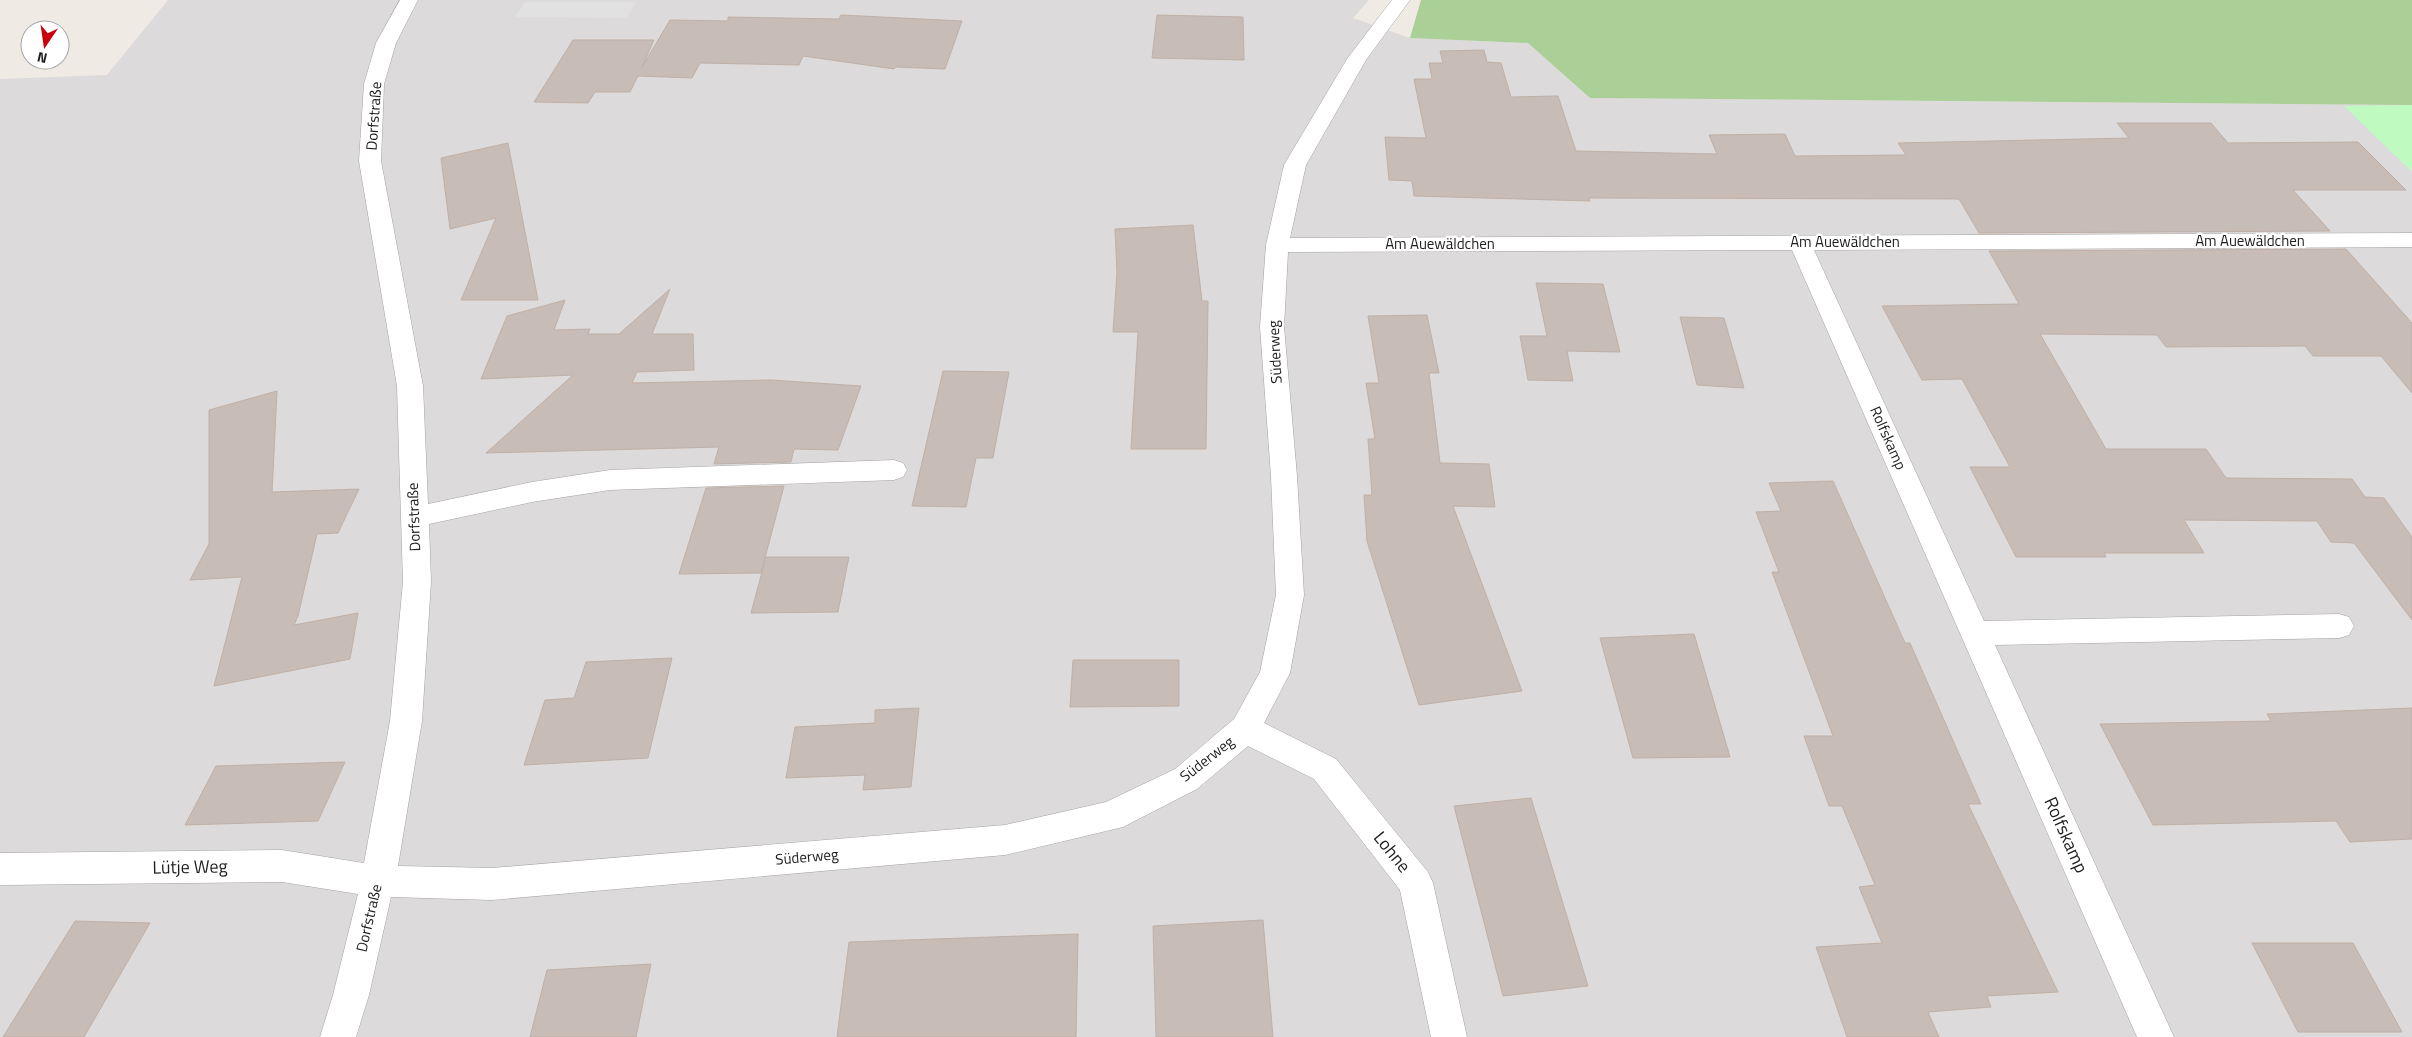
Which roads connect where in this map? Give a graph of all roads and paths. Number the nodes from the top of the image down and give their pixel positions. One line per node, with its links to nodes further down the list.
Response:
1 (409, 0): 7 (street, Dorfstraße)
2 (1401, 0): 5 (street, Süderweg)
3 (2412, 240): 4 (street, Am Auewäldchen)
4 (1800, 242): 5 (street, Am Auewäldchen); 9 (street, Rolfskamp)
5 (1277, 245): 10 (street, Süderweg)
6 (894, 470): 7 (street)
7 (414, 517): 12 (street, Dorfstraße)
8 (2338, 626): 9 (street)
9 (1976, 633): 15 (street, Rolfskamp)
10 (1245, 729): 12 (street, Süderweg); 14 (street, Lohne)
11 (0, 869): 12 (street, Lütje Weg)
12 (378, 881): 13 (street, Dorfstraße)
13 (338, 1037)
14 (1449, 1037)
15 (2156, 1037)

